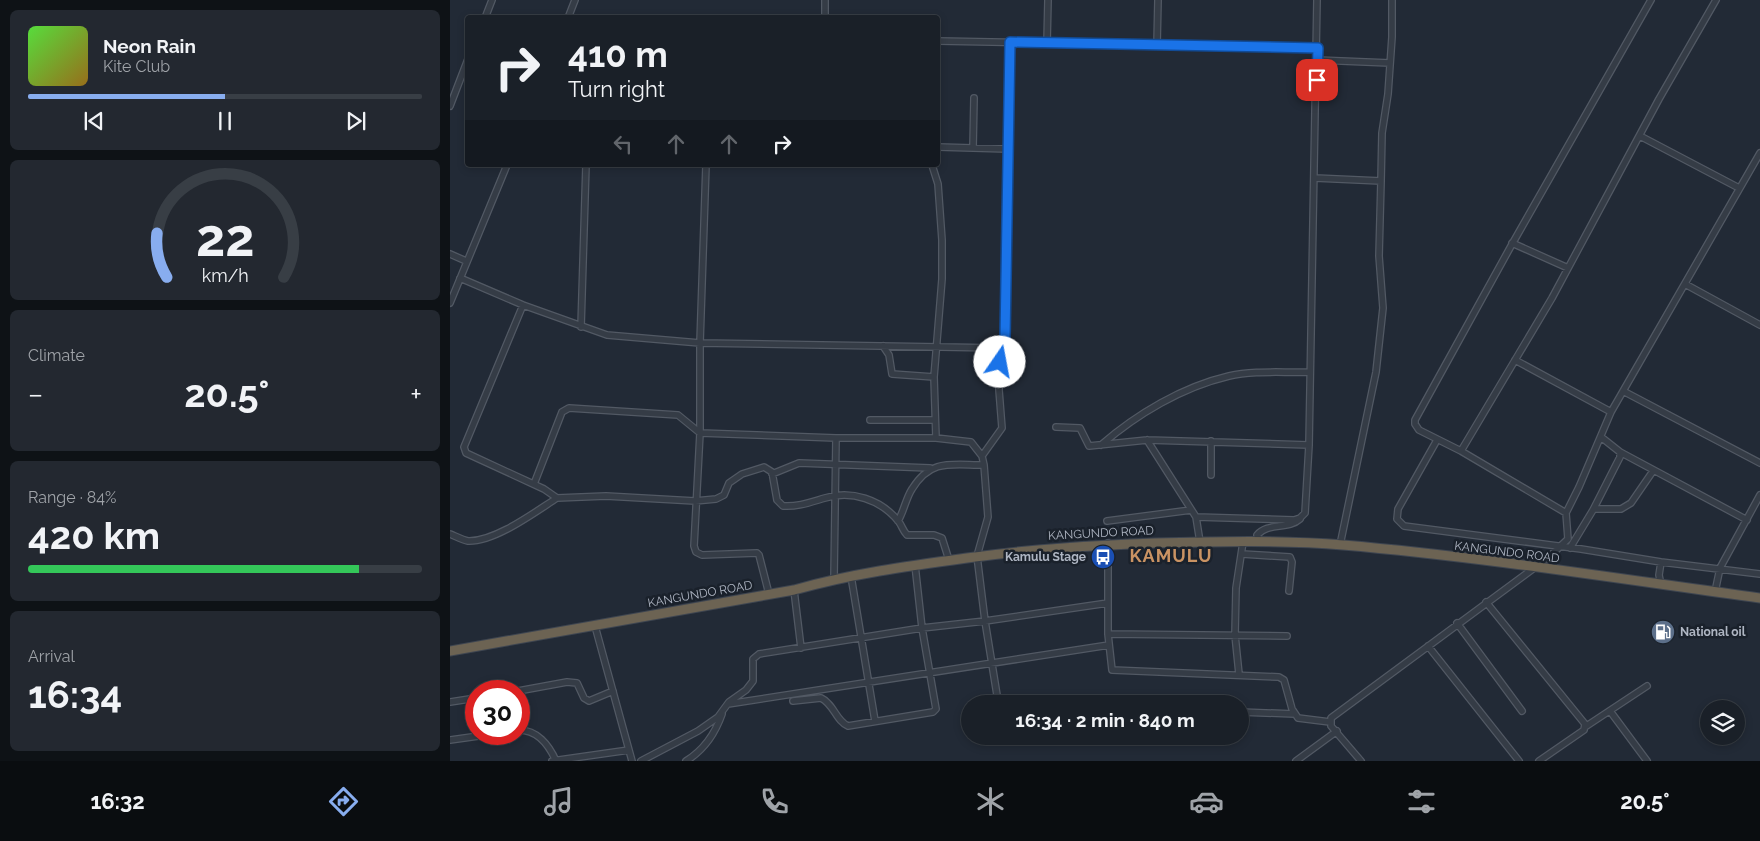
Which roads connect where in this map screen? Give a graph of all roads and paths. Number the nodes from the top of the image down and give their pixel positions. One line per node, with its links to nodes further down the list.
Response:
1 (492, 0): 10 (street)
2 (575, 0): 11 (street)
3 (825, 0): 12 (street)
4 (1048, 0): 15 (street)
5 (1158, 0): 16 (street)
6 (1317, 0): 17 (street)
7 (1392, 0): 19 (street)
8 (1651, 0): 35 (street)
9 (1716, 0): 23 (street)
10 (485, 15)
11 (569, 15)
12 (825, 15)
13 (940, 41): 14 (street)
14 (1010, 42): 15 (street); 26 (street)
15 (1047, 43): 16 (street)
16 (1157, 45): 17 (street)
17 (1318, 48): 18 (street)
18 (1317, 60): 19 (street); 32 (street)
19 (1390, 63): 33 (street)
20 (465, 68): 22 (street)
21 (974, 98): 25 (street)
22 (450, 106)
23 (1640, 136): 34 (street); 38 (street)
24 (940, 148): 25 (street)
25 (973, 148): 26 (street)
26 (1008, 150): 48 (street)
27 (1760, 153): 34 (street)
28 (505, 167): 37 (street)
29 (586, 167): 44 (street)
30 (706, 167): 45 (street)
31 (933, 167): 47 (street)
32 (1315, 178): 33 (street); 50 (street)
33 (1381, 181): 94 (street)
34 (1739, 188): 40 (street)
35 (1512, 243): 38 (street); 62 (street)
36 (450, 254): 37 (street)
37 (466, 261): 39 (street)
38 (1568, 268): 49 (street)
39 (460, 278): 41 (street); 42 (street)
40 (1685, 284): 43 (street); 52 (street)
41 (450, 303)
42 (523, 305): 44 (street); 76 (street)
43 (1760, 325)
44 (581, 328): 45 (street)
45 (700, 343): 46 (street); 57 (street)
46 (883, 346): 47 (street); 51 (street)
47 (935, 347): 48 (street); 51 (street)
48 (1000, 348): 68 (street)
49 (1515, 360): 53 (street); 66 (street)
50 (1310, 372): 64 (street); 65 (street)
51 (934, 377): 55 (street)
52 (1623, 391): 53 (street); 69 (street)
53 (1611, 412): 58 (street)
54 (870, 420): 55 (street)
55 (934, 420): 60 (street)
56 (1056, 427): 64 (street)
57 (700, 433): 59 (street); 76 (street); 80 (street)
58 (1601, 437): 67 (street); 83 (street)
59 (836, 438): 60 (street); 70 (street)
60 (936, 438): 68 (street)
61 (1147, 440): 63 (street); 64 (street); 82 (street)
62 (1437, 440): 66 (street); 95 (street)
63 (1211, 441): 65 (street); 75 (street)
64 (1100, 445)
65 (1309, 445): 85 (street)
66 (1461, 451): 83 (street)
67 (1620, 452): 73 (street); 81 (street)
68 (982, 456): 71 (street)
69 (1760, 463)
70 (836, 464): 72 (street); 74 (street); 77 (street)
71 (984, 465): 72 (street); 98 (street)
72 (930, 468): 88 (street)
73 (1653, 471): 81 (street); 87 (street)
74 (772, 474): 77 (street); 80 (street)
75 (1211, 475)
76 (534, 484): 79 (street)
77 (835, 495): 88 (street); 106 (street)
78 (1760, 495): 87 (street)
79 (557, 498): 80 (street); 89 (street)
80 (696, 501): 111 (street)
81 (1594, 509): 96 (street)
82 (1191, 510): 84 (street); 86 (street)
83 (1566, 513): 95 (street)
84 (1196, 517): 85 (street); 90 (street)
85 (1300, 518): 92 (street)
86 (1107, 520)
87 (1747, 520): 103 (street)
88 (898, 521): 99 (street)
89 (450, 534)
90 (1200, 542): 91 (highway, KANGUNDO ROAD); 93 (highway, KANGUNDO ROAD)
91 (1243, 542): 92 (highway, KANGUNDO ROAD); 97 (street)
92 (1260, 542): 94 (highway, KANGUNDO ROAD)
93 (1108, 544): 98 (highway, KANGUNDO ROAD); 114 (street)
94 (1340, 545): 102 (highway, KANGUNDO ROAD)
95 (1562, 546): 96 (street); 102 (street)
96 (1570, 548): 100 (street)
97 (1242, 554): 109 (street); 120 (street)
98 (977, 556): 99 (highway, KANGUNDO ROAD); 115 (street)
99 (949, 560): 101 (highway, KANGUNDO ROAD)
100 (1661, 562): 103 (street); 107 (street)
101 (916, 564): 105 (highway, KANGUNDO ROAD); 118 (street)
102 (1533, 568): 107 (highway, KANGUNDO ROAD); 113 (street)
103 (1720, 568): 104 (street); 110 (street)
104 (1760, 574)
105 (851, 576): 106 (highway, KANGUNDO ROAD); 122 (street)
106 (834, 578): 108 (highway, KANGUNDO ROAD)
107 (1661, 585): 110 (highway, KANGUNDO ROAD)
108 (794, 590): 111 (highway, KANGUNDO ROAD); 125 (street)
109 (1290, 591)
110 (1715, 592): 112 (highway, KANGUNDO ROAD)
111 (769, 594): 117 (highway, KANGUNDO ROAD)
112 (1760, 598)
113 (1486, 602): 116 (street); 148 (street)
114 (1108, 603): 115 (street); 119 (street)
115 (985, 621): 118 (street); 127 (street)
116 (1456, 623): 124 (street); 141 (street)
117 (595, 626): 126 (highway, KANGUNDO ROAD); 134 (street)
118 (922, 628): 122 (street); 128 (street)
119 (1108, 634): 120 (street); 123 (street)
120 (1235, 635): 121 (street); 129 (street)
121 (1287, 636)
122 (862, 639): 125 (street); 130 (street)
123 (1109, 645): 127 (street); 129 (street)
124 (1428, 646): 147 (street); 161 (street)
125 (801, 648): 140 (street)
126 (450, 652)
127 (991, 662): 128 (street); 135 (street)
128 (929, 671): 130 (street); 146 (street)
129 (1239, 674): 145 (street)
130 (868, 681): 133 (street); 146 (street)
131 (1646, 686): 142 (street)
132 (530, 689): 134 (street)
133 (817, 690): 136 (street); 140 (street)
134 (613, 691): 153 (street)
135 (998, 695)
136 (821, 698): 138 (street); 146 (street)
137 (465, 700): 139 (street)
138 (793, 701)
139 (450, 702)
140 (726, 704): 143 (street)
141 (1522, 711)
142 (1610, 711): 148 (street); 163 (street)
143 (723, 712): 157 (street); 158 (street)
144 (1249, 712): 145 (street)
145 (1294, 714): 147 (street)
146 (874, 721)
147 (1330, 722): 149 (street)
148 (1585, 727): 162 (street)
149 (1337, 731): 159 (street); 160 (street)
150 (530, 733): 155 (street)
151 (465, 738): 152 (street)
152 (450, 740)
153 (629, 750): 155 (street); 156 (street)
154 (552, 761): 155 (street)
155 (556, 761)
156 (632, 761)
157 (641, 761)
158 (686, 761)
159 (1296, 761)
160 (1361, 761)
161 (1519, 761)
162 (1539, 761)
163 (1647, 761)

